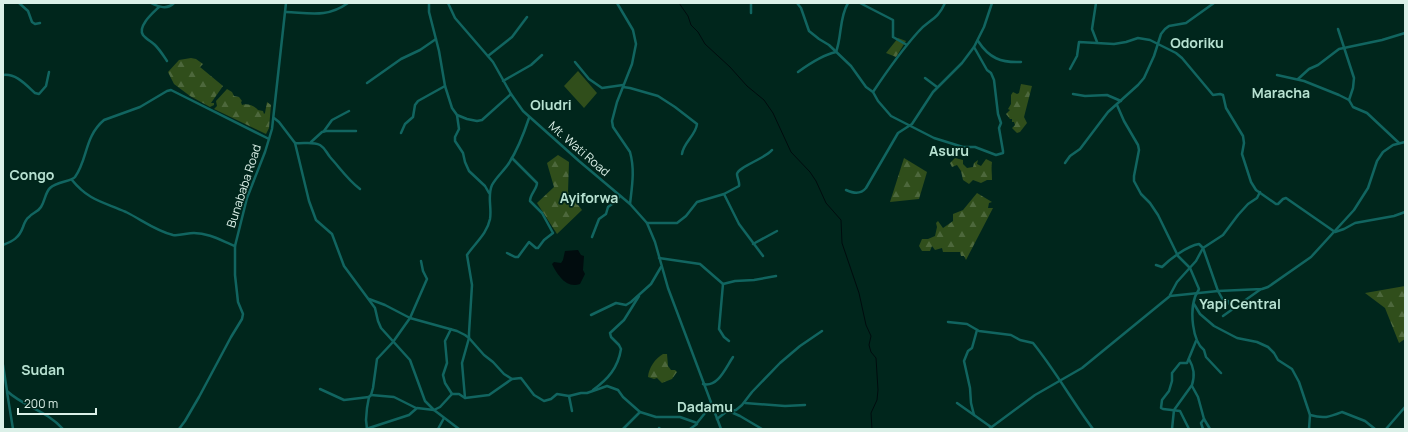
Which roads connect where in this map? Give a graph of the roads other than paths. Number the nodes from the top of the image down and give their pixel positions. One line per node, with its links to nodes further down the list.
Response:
1 (20, 3): 21 (street)
2 (151, 3): 17 (street)
3 (174, 3): 17 (street)
4 (286, 3): 18 (street, Bunababa Road)
5 (348, 3): 18 (street)
6 (429, 3): 24 (street)
7 (448, 3): 33 (street, Mt. Wati Road)
8 (617, 3): 47 (street)
9 (751, 3): 19 (street)
10 (797, 3): 31 (street)
11 (848, 3): 31 (street)
12 (860, 3): 28 (street)
13 (945, 3): 28 (street)
14 (992, 3): 25 (street)
15 (1096, 3): 26 (street)
16 (1214, 3): 27 (street)
17 (159, 7): 34 (street)
18 (286, 12): 57 (street, Bunababa Road)
19 (751, 13)
20 (526, 16): 33 (street)
21 (40, 23)
22 (1338, 29): 30 (street)
23 (1405, 33): 30 (street)
24 (436, 39): 45 (street); 46 (street)
25 (978, 41): 29 (street); 36 (street)
26 (1097, 43): 27 (street); 37 (street)
27 (1158, 44): 53 (street); 75 (street)
28 (907, 45): 49 (street)
29 (974, 47): 48 (street); 59 (street)
30 (1345, 47): 43 (street); 52 (street)
31 (836, 52): 39 (street); 49 (street)
32 (542, 55): 44 (street)
33 (488, 56): 44 (street, Mt. Wati Road)
34 (167, 61)
35 (575, 62): 47 (street)
36 (1021, 62)
37 (1070, 69)
38 (49, 72): 40 (street)
39 (798, 72)
40 (3, 75)
41 (1277, 75): 43 (street)
42 (925, 78): 48 (street)
43 (1298, 80): 52 (street)
44 (503, 81): 50 (street, Mt. Wati Road)
45 (367, 83)
46 (445, 86): 56 (street); 62 (street)
47 (623, 86): 69 (street); 79 (street)
48 (937, 87): 59 (street)
49 (873, 92): 59 (street)
50 (511, 94): 56 (street); 58 (street, Mt. Wati Road)
51 (1073, 94): 53 (street)
52 (1349, 100): 67 (street)
53 (1121, 101): 54 (street)
54 (1117, 104): 71 (street); 90 (street)
55 (349, 110): 60 (street)
56 (457, 115): 76 (street)
57 (274, 118): 63 (street, Bunababa Road); 65 (street)
58 (529, 118): 70 (street); 78 (street, Mt. Wati Road)
59 (910, 126): 74 (street)
60 (324, 131): 61 (street); 66 (street)
61 (356, 131)
62 (401, 132)
63 (269, 139): 72 (street); 87 (street, Bunababa Road)
64 (1405, 142): 67 (street)
65 (295, 143): 66 (street); 104 (street)
66 (311, 143): 73 (street)
67 (1400, 143): 83 (street)
68 (772, 150): 77 (street)
69 (682, 154)
70 (512, 158): 76 (street); 89 (street)
71 (1065, 163)
72 (72, 180): 85 (street); 87 (street)
73 (360, 189)
74 (846, 190)
75 (1260, 192): 83 (street); 88 (street)
76 (489, 194): 114 (street)
77 (724, 194): 81 (street); 86 (street)
78 (620, 196): 79 (street, Mt. Wati Road); 84 (street)
79 (630, 204): 81 (street, Mt. Wati Road)
80 (1405, 212): 83 (street)
81 (646, 223): 92 (street, Mt. Wati Road)
82 (777, 231): 86 (street)
83 (1335, 232): 99 (street)
84 (592, 237)
85 (3, 244)
86 (753, 244): 91 (street)
87 (235, 246): 155 (street, Bunababa Road)
88 (1203, 248): 90 (street); 96 (street); 100 (street)
89 (507, 253)
90 (1178, 255): 94 (street); 96 (street)
91 (763, 256)
92 (660, 258): 95 (street, Mt. Wati Road); 98 (street)
93 (421, 261): 109 (street)
94 (1156, 265)
95 (662, 267): 102 (street); 126 (street, Mt. Wati Road)
96 (1190, 268): 101 (street); 103 (street)
97 (776, 276): 98 (street)
98 (723, 284): 118 (street)
99 (1262, 289): 100 (street); 106 (street)
100 (1218, 291): 101 (street); 106 (street)
101 (1197, 293): 103 (street); 105 (street)
102 (639, 296): 107 (street); 130 (street)
103 (1170, 296): 125 (street)
104 (370, 299): 109 (street); 119 (street)
105 (1194, 303): 117 (street); 147 (street)
106 (1232, 309): 108 (street)
107 (591, 315)
108 (1223, 316)
109 (410, 318): 111 (street); 119 (street)
110 (948, 322): 112 (street)
111 (451, 329): 115 (street); 131 (street)
112 (977, 330): 125 (street); 146 (street)
113 (822, 331): 135 (street)
114 (469, 334): 115 (street); 116 (street)
115 (465, 335): 116 (street)
116 (469, 338): 124 (street); 134 (street)
117 (1197, 340): 121 (street); 123 (street)
118 (729, 341)
119 (393, 342): 132 (street); 141 (street)
120 (733, 357): 126 (street)
121 (1189, 358): 127 (street); 142 (street)
122 (3, 365): 129 (street)
123 (1221, 372)
124 (512, 379): 133 (street); 134 (street)
125 (1060, 381): 152 (street); 163 (street)
126 (703, 383): 138 (street, Mt. Wati Road)
127 (1192, 385): 142 (street); 150 (street)
128 (320, 389): 132 (street)
129 (7, 391): 153 (street); 154 (street)
130 (589, 392): 133 (street); 145 (street)
131 (452, 394): 134 (street); 141 (street)
132 (370, 396): 140 (street); 156 (street)
133 (569, 396): 143 (street)
134 (465, 398)
135 (745, 403): 137 (street); 144 (street)
136 (957, 403): 146 (street)
137 (805, 405)
138 (712, 407): 149 (street, Mt. Wati Road); 151 (street)
139 (1405, 407): 170 (street)
140 (417, 408): 141 (street); 156 (street)
141 (434, 410): 148 (street)
142 (1174, 410): 164 (street); 165 (street)
143 (572, 411)
144 (729, 411): 149 (street); 162 (street)
145 (640, 412): 151 (street); 159 (street)
146 (974, 415): 152 (street)
147 (1310, 415): 168 (street); 169 (street)
148 (444, 418): 157 (street); 158 (street)
149 (717, 419): 161 (street, Mt. Wati Road)
150 (1204, 420): 166 (street); 167 (street)
151 (697, 423): 160 (street)
152 (990, 428)
153 (13, 429)
154 (63, 429)
155 (179, 429)
156 (366, 429)
157 (438, 429)
158 (459, 429)
159 (623, 429)
160 (690, 429)
161 (721, 429)
162 (762, 429)
163 (1093, 429)
164 (1172, 429)
165 (1189, 429)
166 (1203, 429)
167 (1210, 429)
168 (1309, 429)
169 (1375, 429)
170 (1386, 429)

